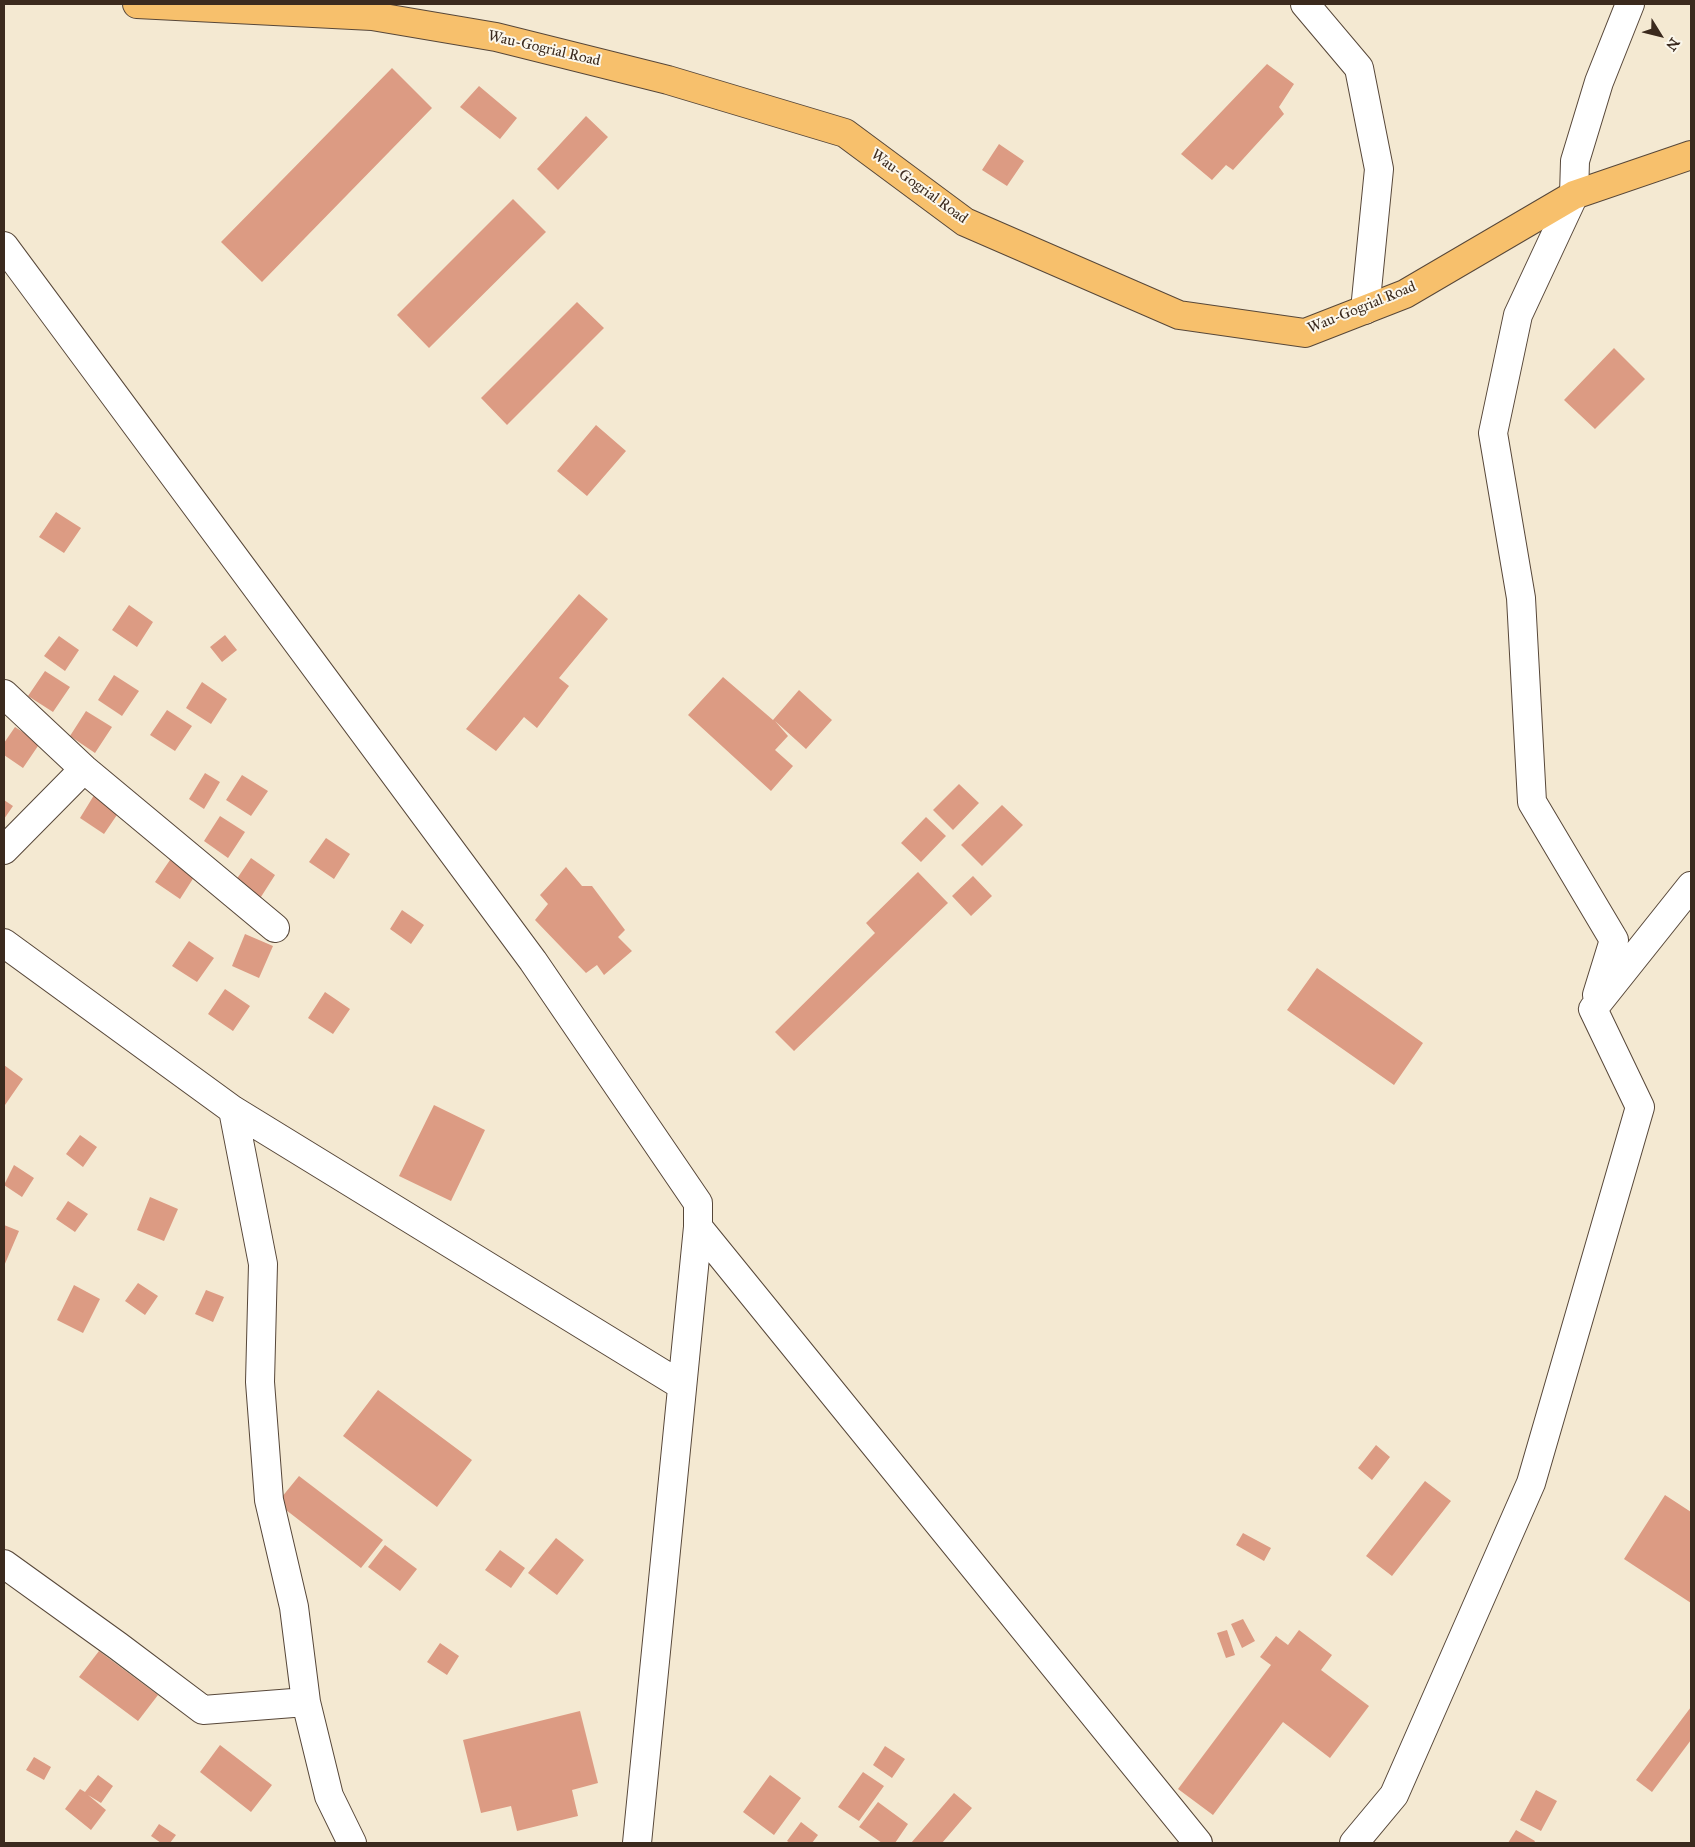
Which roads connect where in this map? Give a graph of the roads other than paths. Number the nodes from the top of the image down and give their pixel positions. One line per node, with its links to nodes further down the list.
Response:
1 (137, 4): 7 (main road, Wau-Gogrial Road)
2 (1305, 4): 7 (street)
3 (1630, 4): 5 (street)
4 (1691, 155): 5 (main road, Wau-Gogrial Road)
5 (1574, 195): 7 (main road, Wau-Gogrial Road); 14 (street)
6 (4, 246): 16 (street)
7 (1365, 310)
8 (4, 694): 9 (street)
9 (84, 769): 10 (street); 12 (street)
10 (4, 850)
11 (1691, 886): 14 (street)
12 (275, 928)
13 (4, 943): 15 (street)
14 (1593, 1009): 23 (street)
15 (233, 1110): 17 (street); 19 (street)
16 (698, 1227): 17 (street); 22 (street)
17 (681, 1385): 20 (street)
18 (4, 1564): 19 (street)
19 (306, 1702): 21 (street)
20 (636, 1842)
21 (352, 1843)
22 (1198, 1843)
23 (1354, 1843)

